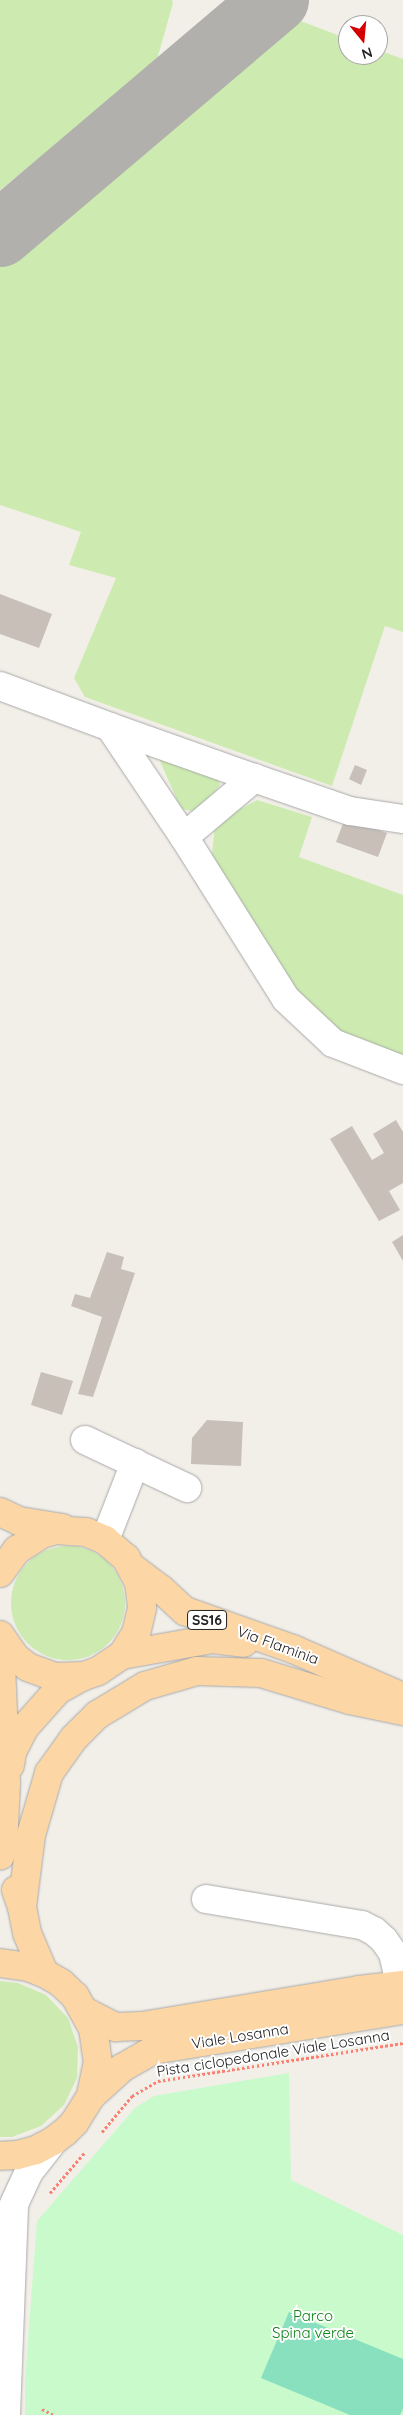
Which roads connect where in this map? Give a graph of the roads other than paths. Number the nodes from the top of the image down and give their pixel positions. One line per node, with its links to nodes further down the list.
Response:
1 (0, 686): 2 (street)
2 (110, 727): 3 (street); 5 (street)
3 (254, 778): 4 (street); 5 (street)
4 (403, 819)
5 (184, 837): 6 (street)
6 (403, 1070)
7 (85, 1440): 8 (street)
8 (136, 1464): 9 (street); 11 (street)
9 (187, 1488)
10 (0, 1512): 11 (main road)
11 (96, 1536): 12 (main road); 13 (main road)
12 (134, 1570): 16 (main road, Via Flaminia / SS16); 17 (main road)
13 (0, 1573)
14 (0, 1635): 18 (main road)
15 (0, 1641): 21 (main road)
16 (293, 1648): 17 (main road); 19 (main road, Via Flaminia / SS16)
17 (122, 1655): 18 (main road)
18 (84, 1676): 21 (main road)
19 (403, 1697)
20 (403, 1711): 24 (main road)
21 (3, 1799): 22 (main road)
22 (1, 1852): 24 (main road)
23 (206, 1899): 27 (street)
24 (22, 1907): 26 (main road)
25 (0, 1963): 26 (main road)
26 (44, 1973): 30 (main road)
27 (403, 1981)
28 (403, 1985): 30 (main road, Viale Losanna)
29 (403, 2010): 31 (main road, Viale Losanna)
30 (86, 2012): 31 (main road)
31 (91, 2096): 32 (main road)
32 (53, 2141): 33 (main road); 34 (street)
33 (0, 2156)
34 (6, 2415)

